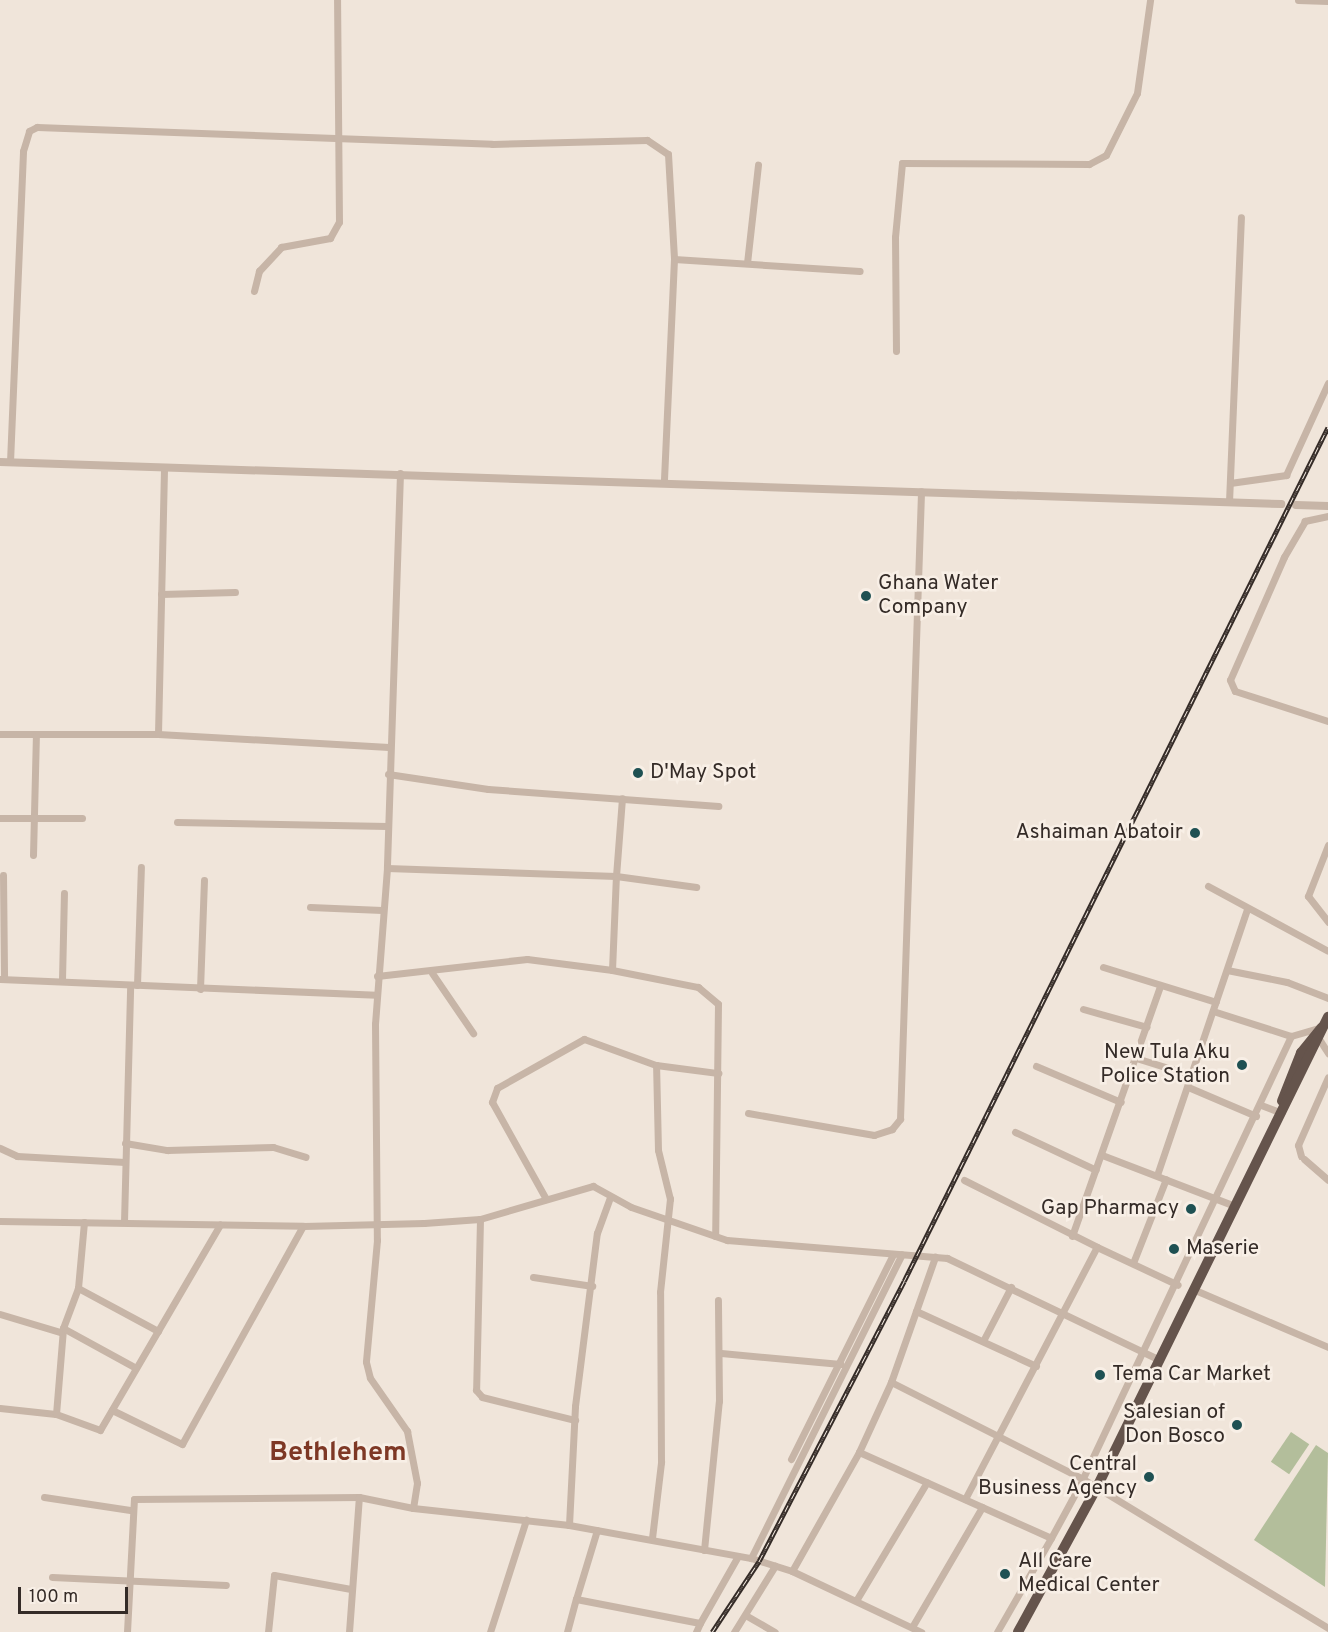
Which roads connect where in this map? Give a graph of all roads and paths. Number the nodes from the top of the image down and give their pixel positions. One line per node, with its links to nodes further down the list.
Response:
1 (337, 0): 5 (street)
2 (1150, 0): 12 (street)
3 (1298, 0): 4 (street)
4 (1328, 1)
5 (335, 135): 8 (street); 11 (street); 15 (street)
6 (758, 165): 9 (street)
7 (1241, 217): 19 (street)
8 (674, 260): 9 (street); 18 (street)
9 (747, 264): 10 (street)
10 (860, 271)
11 (254, 291)
12 (896, 351)
13 (1328, 383): 19 (street)
14 (0, 462): 15 (street)
15 (10, 462): 16 (street)
16 (164, 467): 17 (street); 27 (street)
17 (400, 473): 18 (street); 32 (street)
18 (664, 481): 20 (street)
19 (1230, 483): 21 (street)
20 (921, 491): 21 (street); 87 (street)
21 (1229, 502): 22 (street)
22 (1281, 504)
23 (1296, 505): 24 (street)
24 (1328, 506)
25 (1328, 516): 28 (street)
26 (235, 592): 27 (street)
27 (161, 594): 30 (street)
28 (1328, 721)
29 (0, 734): 31 (street)
30 (158, 734): 31 (street); 32 (street)
31 (36, 736): 38 (street)
32 (389, 747): 33 (street)
33 (388, 774): 34 (street); 40 (street)
34 (622, 798): 35 (street); 46 (street)
35 (718, 806)
36 (0, 818): 38 (street)
37 (82, 818): 38 (street)
38 (34, 819): 42 (street)
39 (177, 822): 40 (street)
40 (387, 826): 44 (street)
41 (1328, 845): 54 (street)
42 (33, 855)
43 (141, 867): 63 (street)
44 (387, 868): 46 (street); 53 (street)
45 (3, 875): 61 (street)
46 (616, 876): 49 (street); 57 (street)
47 (204, 880): 65 (street)
48 (1208, 886): 52 (street)
49 (696, 887)
50 (64, 892): 62 (street)
51 (310, 907): 53 (street)
52 (1247, 909): 55 (street); 58 (street)
53 (382, 910): 60 (street)
54 (1328, 922)
55 (1328, 951)
56 (1103, 967): 64 (street)
57 (612, 970): 59 (street); 80 (street)
58 (1227, 970): 67 (street); 68 (street)
59 (432, 973): 60 (street); 73 (street)
60 (377, 976): 66 (street)
61 (2, 979): 62 (street)
62 (62, 980): 63 (street)
63 (133, 985): 65 (street); 91 (street)
64 (1160, 986): 68 (street); 72 (street)
65 (200, 989): 66 (street)
66 (376, 995): 108 (street)
67 (1328, 999)
68 (1216, 1002): 70 (street)
69 (1083, 1009): 72 (street)
70 (1213, 1011): 74 (street); 81 (street)
71 (1325, 1022): 74 (street); 75 (highway); 88 (highway)
72 (1147, 1027): 77 (street)
73 (473, 1033)
74 (1291, 1036): 86 (street)
75 (1319, 1040): 76 (street); 88 (highway)
76 (1328, 1053)
77 (1136, 1058): 81 (street); 85 (street)
78 (656, 1065): 80 (street); 103 (street); 106 (street)
79 (1036, 1066): 85 (street)
80 (718, 1073): 113 (street)
81 (1191, 1075): 83 (street)
82 (1328, 1077): 84 (street)
83 (1188, 1087): 89 (street); 97 (street)
84 (1327, 1088): 100 (street)
85 (1121, 1102): 93 (street)
86 (1261, 1106): 88 (street); 89 (street)
87 (748, 1113)
88 (1282, 1113): 104 (highway)
89 (1256, 1116): 101 (street)
90 (1015, 1132): 96 (street)
91 (125, 1143): 94 (street); 95 (street)
92 (0, 1149): 95 (street)
93 (1102, 1155): 96 (street); 97 (street)
94 (306, 1157)
95 (125, 1162): 110 (street)
96 (1096, 1170): 114 (street)
97 (1157, 1175): 98 (street)
98 (1166, 1179): 101 (street); 119 (street)
99 (964, 1180): 114 (street)
100 (1328, 1180)
101 (1214, 1197): 104 (street); 121 (street)
102 (610, 1198): 103 (street); 106 (street); 122 (street)
103 (546, 1199): 105 (street)
104 (1235, 1206): 125 (highway)
105 (480, 1219): 108 (street); 144 (street)
106 (668, 1220): 113 (street); 160 (street)
107 (0, 1221): 109 (street)
108 (376, 1221): 112 (street); 155 (street)
109 (84, 1222): 110 (street); 124 (street)
110 (124, 1222): 111 (street)
111 (220, 1225): 112 (street); 131 (street)
112 (303, 1227): 142 (street)
113 (715, 1236): 117 (street)
114 (1072, 1236): 115 (street)
115 (1097, 1247): 119 (street); 128 (street)
116 (902, 1254): 117 (street); 118 (street); 164 (street)
117 (892, 1256): 137 (street)
118 (935, 1257): 123 (street); 127 (street)
119 (1133, 1263): 121 (street)
120 (533, 1276): 122 (street)
121 (1178, 1285): 135 (street)
122 (592, 1286): 144 (street)
123 (1011, 1287): 128 (street); 132 (street)
124 (78, 1288): 130 (street); 131 (street)
125 (1195, 1290): 133 (street); 136 (highway)
126 (718, 1300): 134 (street)
127 (916, 1311): 132 (street); 140 (street)
128 (1064, 1313): 135 (street); 138 (street)
129 (0, 1314): 130 (street)
130 (61, 1330): 139 (street); 143 (street)
131 (158, 1331): 139 (street)
132 (983, 1341): 138 (street)
133 (1328, 1347)
134 (721, 1353): 137 (street); 162 (street)
135 (1146, 1354): 136 (street); 148 (street)
136 (1160, 1360): 150 (highway)
137 (840, 1364): 147 (street)
138 (1036, 1366): 145 (street)
139 (136, 1368): 142 (street)
140 (891, 1382): 145 (street); 146 (street)
141 (0, 1408): 143 (street)
142 (112, 1410): 143 (street)
143 (56, 1414)
144 (574, 1420): 158 (street)
145 (1000, 1433): 148 (street); 153 (street)
146 (859, 1452): 149 (street); 166 (street)
147 (791, 1459)
148 (1083, 1479): 150 (street); 161 (street)
149 (927, 1482): 153 (street); 172 (street)
150 (1097, 1487): 175 (street); 186 (highway)
151 (44, 1497): 156 (street)
152 (359, 1497): 155 (street); 156 (street); 170 (street)
153 (965, 1499): 154 (street)
154 (981, 1507): 161 (street); 176 (street)
155 (413, 1508): 157 (street)
156 (130, 1510): 168 (street)
157 (526, 1521): 158 (street); 180 (street)
158 (569, 1525): 159 (street)
159 (597, 1530): 160 (street); 171 (street)
160 (652, 1538): 162 (street)
161 (1051, 1538): 185 (street)
162 (704, 1550): 163 (street)
163 (738, 1556): 164 (street); 174 (street)
164 (751, 1558): 165 (street)
165 (775, 1566): 166 (street); 173 (street)
166 (792, 1571): 172 (street)
167 (52, 1576): 168 (street)
168 (128, 1583): 169 (street); 177 (street)
169 (226, 1585)
170 (351, 1588): 178 (street); 179 (street)
171 (576, 1599): 174 (street); 181 (street)
172 (856, 1599): 176 (street)
173 (747, 1616): 183 (street); 184 (street)
174 (700, 1623): 182 (street)
175 (1328, 1628)
176 (915, 1630)
177 (127, 1632)
178 (268, 1632)
179 (349, 1632)
180 (490, 1632)
181 (567, 1632)
182 (696, 1632)
183 (734, 1632)
184 (775, 1632)
185 (997, 1632)
186 (1018, 1632)

